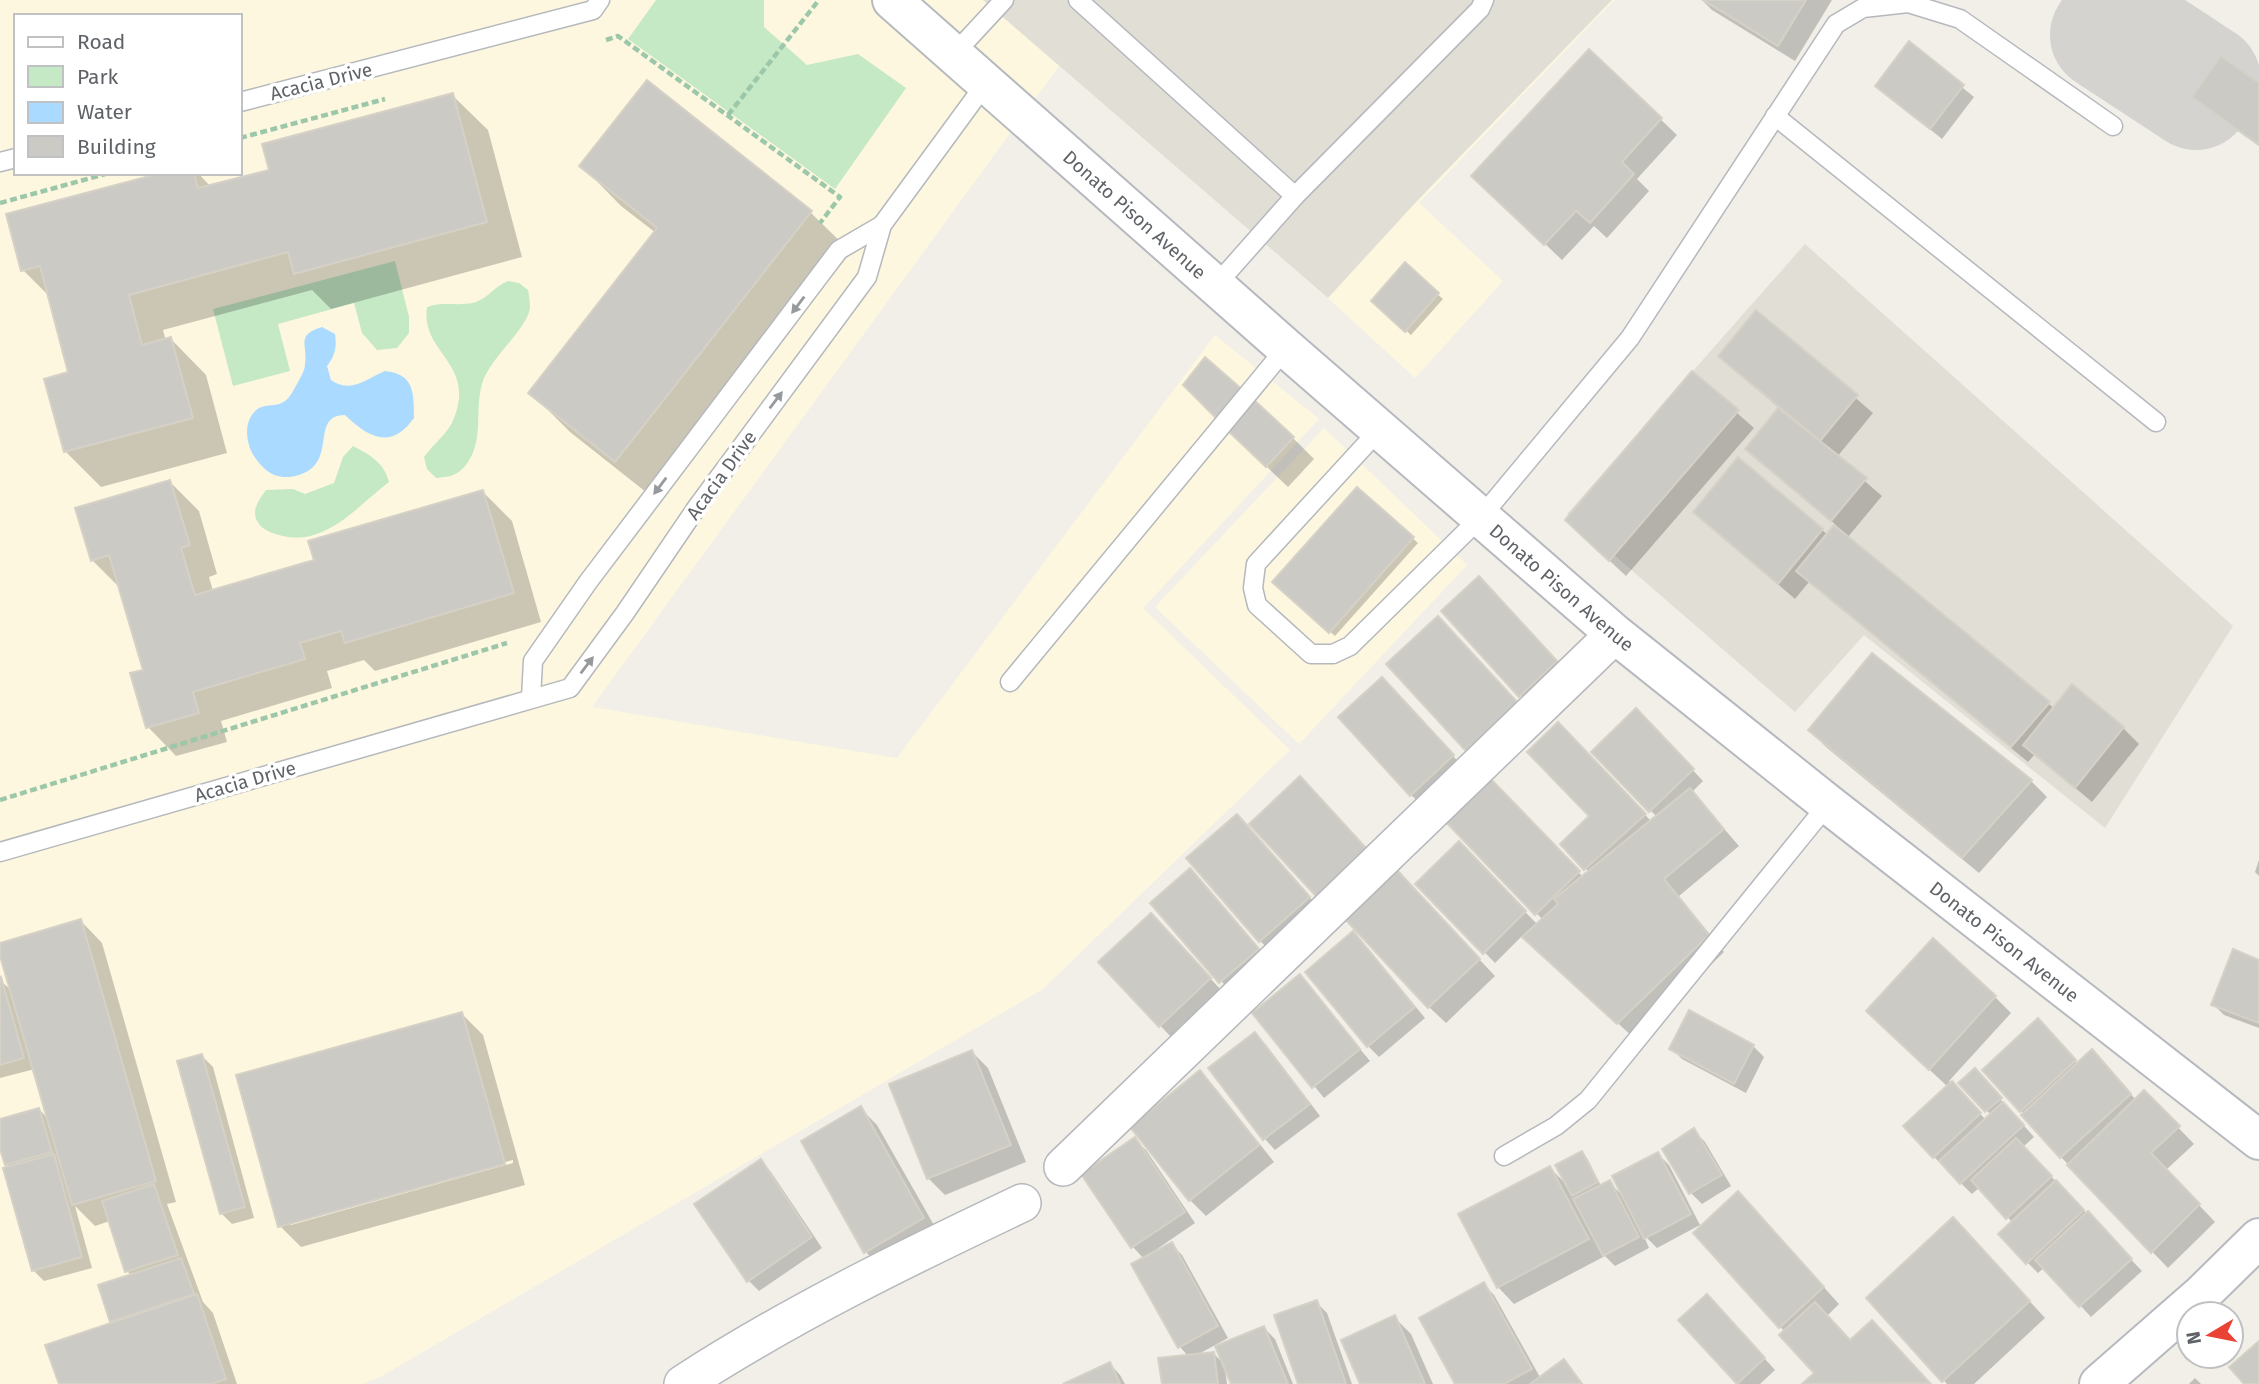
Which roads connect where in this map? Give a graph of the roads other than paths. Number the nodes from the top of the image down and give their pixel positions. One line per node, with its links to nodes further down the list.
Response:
1 (600, 0): 8 (lane, Acacia Drive)
2 (892, 0): 6 (main road, Donato Pison Avenue)
3 (1004, 0): 6 (lane)
4 (1077, 0): 11 (lane)
5 (1484, 0): 11 (lane)
6 (954, 54): 7 (main road, Donato Pison Avenue)
7 (986, 83): 12 (lane, Acacia Drive); 13 (main road, Donato Pison Avenue)
8 (242, 101)
9 (1775, 116): 10 (lane); 15 (lane); 17 (lane)
10 (2113, 126)
11 (1296, 195): 13 (lane)
12 (882, 225): 20 (lane, Acacia Drive, one-way to 20); 20 (lane, Acacia Drive, one-way to 12)
13 (1216, 285): 14 (main road, Donato Pison Avenue)
14 (1286, 348): 16 (main road, Donato Pison Avenue); 19 (lane)
15 (2156, 422)
16 (1380, 429): 17 (main road, Donato Pison Avenue); 17 (lane)
17 (1481, 517): 18 (main road, Donato Pison Avenue)
18 (1615, 634): 21 (main road, Donato Pison Avenue); 25 (street)
19 (1010, 682)
20 (531, 698): 22 (lane, Acacia Drive)
21 (1828, 804): 23 (main road, Donato Pison Avenue); 24 (lane)
22 (0, 852)
23 (2259, 1140)
24 (1504, 1156)
25 (1063, 1167)
26 (1022, 1203): 28 (street)
27 (2259, 1238): 29 (main road)
28 (684, 1384)
29 (2099, 1384)

